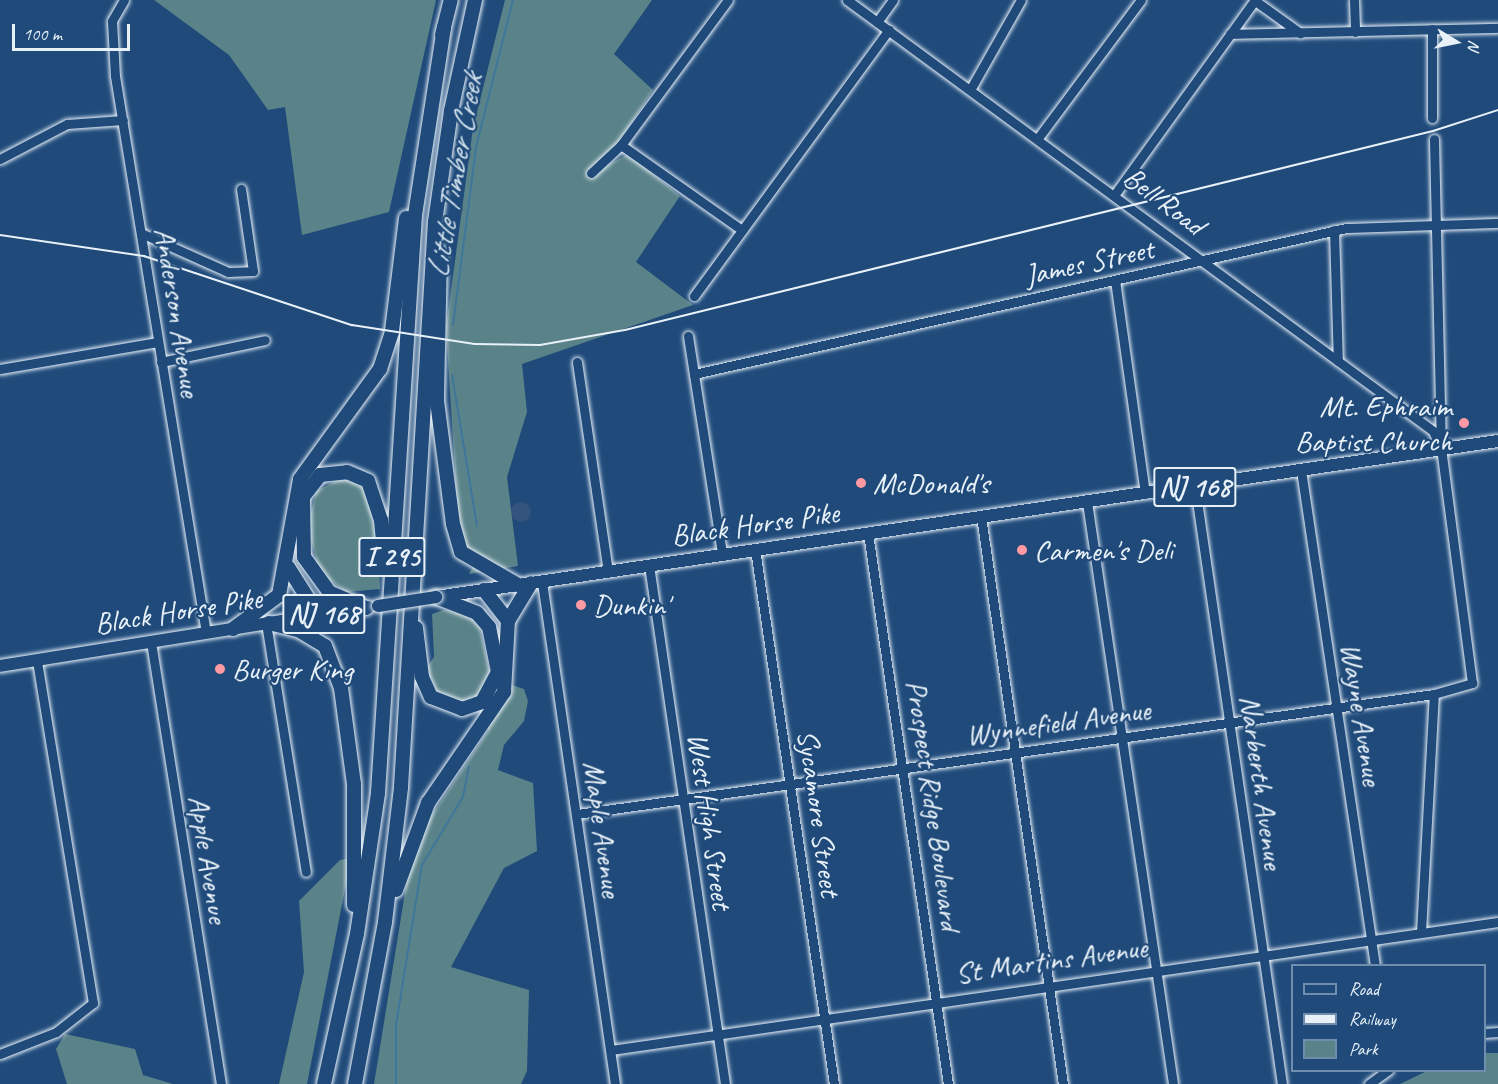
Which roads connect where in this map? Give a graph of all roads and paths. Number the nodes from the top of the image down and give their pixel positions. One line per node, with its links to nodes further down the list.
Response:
1 (124, 0): 21 (street, Anderson Avenue)
2 (452, 0): 12 (highway, I 295)
3 (475, 0): 26 (highway, I 295)
4 (728, 0): 24 (street)
5 (848, 0): 11 (street, Bell Road)
6 (893, 0): 11 (street)
7 (1021, 0): 19 (street)
8 (1141, 0): 22 (street)
9 (1255, 0): 17 (street); 18 (street)
10 (1354, 0): 16 (street)
11 (877, 22): 15 (street, Bell Road)
12 (444, 27): 55 (highway); 70 (highway, I 295)
13 (1498, 28): 14 (street)
14 (1432, 29): 16 (street); 20 (street)
15 (889, 30): 19 (street, Bell Road); 32 (street)
16 (1355, 32): 17 (street)
17 (1300, 33): 18 (street)
18 (1230, 34): 29 (street)
19 (970, 90): 22 (street, Bell Road)
20 (1432, 118)
21 (123, 120): 25 (street); 34 (street, Anderson Avenue)
22 (1038, 138): 29 (street, Bell Road)
23 (1434, 138): 31 (street)
24 (621, 145): 27 (street); 32 (street)
25 (0, 159)
26 (442, 165): 58 (highway, I 295); 60 (highway)
27 (591, 173)
28 (241, 189): 34 (street)
29 (1115, 194): 35 (street, Bell Road)
30 (1498, 223): 31 (street, James Street)
31 (1436, 225): 33 (street, James Street); 47 (street)
32 (742, 230): 37 (street)
33 (1334, 230): 35 (street, James Street); 41 (street)
34 (141, 233): 40 (street, Anderson Avenue)
35 (1204, 261): 36 (street, James Street); 41 (street, Bell Road)
36 (1115, 280): 45 (street, James Street); 50 (street)
37 (694, 296)
38 (688, 336): 45 (street)
39 (265, 340): 42 (street)
40 (158, 342): 42 (street, Anderson Avenue); 44 (street)
41 (1338, 361): 47 (street, Bell Road)
42 (161, 362): 68 (street, Anderson Avenue)
43 (577, 362): 59 (street)
44 (0, 369)
45 (694, 374): 56 (street)
46 (1498, 441): 47 (main road, Black Horse Pike / NJ 168)
47 (1441, 449): 48 (main road, Black Horse Pike / NJ 168); 73 (street, Wynnefield Avenue)
48 (1300, 470): 49 (main road, Black Horse Pike / NJ 168); 74 (street, Wayne Avenue)
49 (1195, 487): 50 (main road, Black Horse Pike / NJ 168); 75 (street, Narberth Avenue)
50 (1145, 494): 51 (main road, Black Horse Pike / NJ 168)
51 (1087, 502): 52 (main road, Black Horse Pike / NJ 168); 76 (street)
52 (981, 516): 53 (main road, Black Horse Pike / NJ 168); 77 (street)
53 (868, 532): 54 (main road, Black Horse Pike / NJ 168); 78 (street, Prospect Ridge Boulevard)
54 (755, 549): 56 (main road, Black Horse Pike / NJ 168); 79 (street, Sycamore Street)
55 (287, 553): 64 (highway); 67 (highway)
56 (722, 554): 57 (main road, Black Horse Pike / NJ 168)
57 (649, 565): 59 (main road, Black Horse Pike / NJ 168); 80 (street, West High Street)
58 (413, 568): 62 (highway); 83 (highway, I 295)
59 (608, 572): 60 (main road, Black Horse Pike / NJ 168)
60 (530, 584): 61 (main road, NJ 168); 65 (highway); 81 (street, Maple Avenue)
61 (484, 590): 62 (main road, NJ 168); 65 (highway)
62 (436, 597): 63 (main road, Black Horse Pike / NJ 168, bridge)
63 (372, 607): 64 (main road, Black Horse Pike / NJ 168); 70 (highway)
64 (330, 613): 66 (main road, Black Horse Pike / NJ 168)
65 (508, 621): 83 (highway)
66 (268, 623): 67 (main road, Black Horse Pike / NJ 168); 82 (street); 86 (highway)
67 (233, 629): 68 (main road, Black Horse Pike / NJ 168)
68 (206, 633): 69 (main road, Black Horse Pike / NJ 168)
69 (151, 642): 71 (main road, Black Horse Pike / NJ 168); 98 (street, Apple Avenue)
70 (386, 658): 86 (highway, I 295)
71 (37, 660): 72 (main road, Black Horse Pike / NJ 168); 96 (street)
72 (0, 666)
73 (1434, 694): 74 (street, Wynnefield Avenue); 85 (street)
74 (1336, 706): 75 (street, Wynnefield Avenue); 87 (street, Wayne Avenue)
75 (1230, 723): 76 (street, Wynnefield Avenue); 88 (street, Narberth Avenue)
76 (1122, 737): 77 (street, Wynnefield Avenue); 90 (street)
77 (1014, 752): 78 (street, Wynnefield Avenue); 91 (street)
78 (905, 768): 79 (street, Wynnefield Avenue); 92 (street, Prospect Ridge Boulevard)
79 (790, 786): 80 (street, Wynnefield Avenue); 93 (street, Sycamore Street)
80 (683, 801): 81 (street, Wynnefield Avenue); 94 (street, West High Street)
81 (577, 814): 95 (street, Maple Avenue)
82 (306, 872)
83 (385, 922): 100 (highway, I 295)
84 (1498, 922): 85 (street, St Martins Avenue)
85 (1421, 932): 87 (street, St Martins Avenue)
86 (357, 934): 99 (highway, I 295)
87 (1371, 940): 88 (street, St Martins Avenue); 89 (street, Wayne Avenue)
88 (1263, 953): 90 (street, St Martins Avenue); 107 (street, Narberth Avenue)
89 (1375, 964)
90 (1156, 970): 91 (street, St Martins Avenue); 106 (street)
91 (1050, 986): 92 (street, St Martins Avenue); 105 (street)
92 (937, 1000): 93 (street, St Martins Avenue); 104 (street, Prospect Ridge Boulevard)
93 (825, 1019): 94 (street, St Martins Avenue); 103 (street, Sycamore Street)
94 (718, 1035): 95 (street, St Martins Avenue); 102 (street, West High Street)
95 (611, 1050): 101 (street, Maple Avenue)
96 (0, 1054)
97 (1387, 1072): 108 (street)
98 (221, 1084)
99 (324, 1084)
100 (356, 1084)
101 (615, 1084)
102 (725, 1084)
103 (834, 1084)
104 (948, 1084)
105 (1064, 1084)
106 (1173, 1084)
107 (1282, 1084)
108 (1369, 1084)

